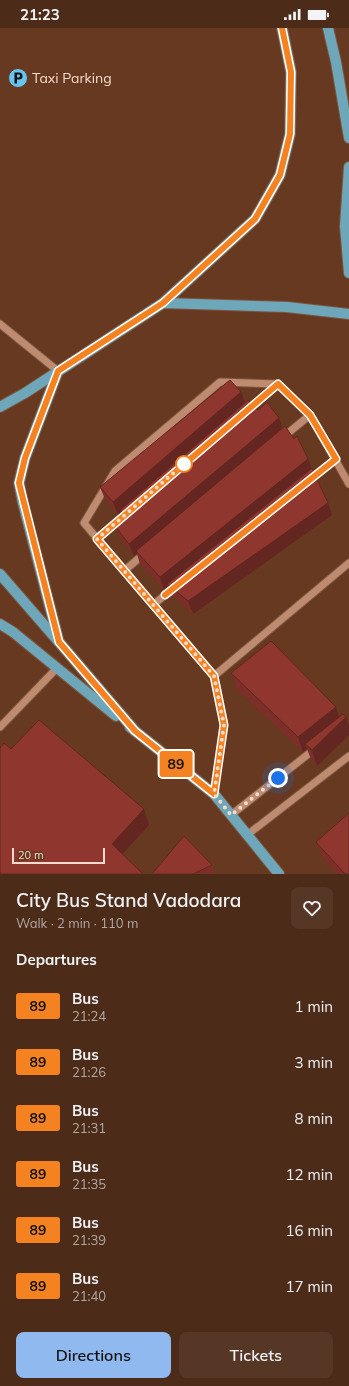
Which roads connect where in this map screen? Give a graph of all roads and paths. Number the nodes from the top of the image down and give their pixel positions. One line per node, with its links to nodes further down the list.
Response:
1 (282, 28): 7 (main road)
2 (328, 28): 3 (main road)
3 (349, 138)
4 (349, 167): 5 (main road)
5 (347, 224): 6 (main road)
6 (349, 273)
7 (163, 303): 8 (main road); 10 (main road)
8 (349, 314)
9 (0, 324): 10 (street)
10 (58, 371): 12 (main road); 28 (main road)
11 (278, 384): 13 (street); 14 (street); 20 (street)
12 (0, 407)
13 (242, 415)
14 (310, 415): 15 (street); 16 (street)
15 (274, 445)
16 (336, 459): 17 (street); 18 (street)
17 (349, 484)
18 (299, 488)
19 (133, 508): 20 (street)
20 (97, 539): 23 (street)
21 (154, 546): 23 (street)
22 (349, 563): 30 (street)
23 (124, 571): 26 (street)
24 (0, 574): 28 (main road)
25 (184, 581): 26 (street)
26 (153, 605): 30 (street)
27 (0, 624): 29 (main road)
28 (59, 642): 32 (main road)
29 (57, 668): 31 (street); 32 (main road)
30 (214, 676): 35 (street)
31 (0, 727)
32 (135, 731): 35 (main road)
33 (324, 742): 36 (street)
34 (349, 756): 37 (street)
35 (214, 794): 36 (main road)
36 (231, 815): 37 (main road)
37 (247, 835): 38 (main road)
38 (279, 874)

